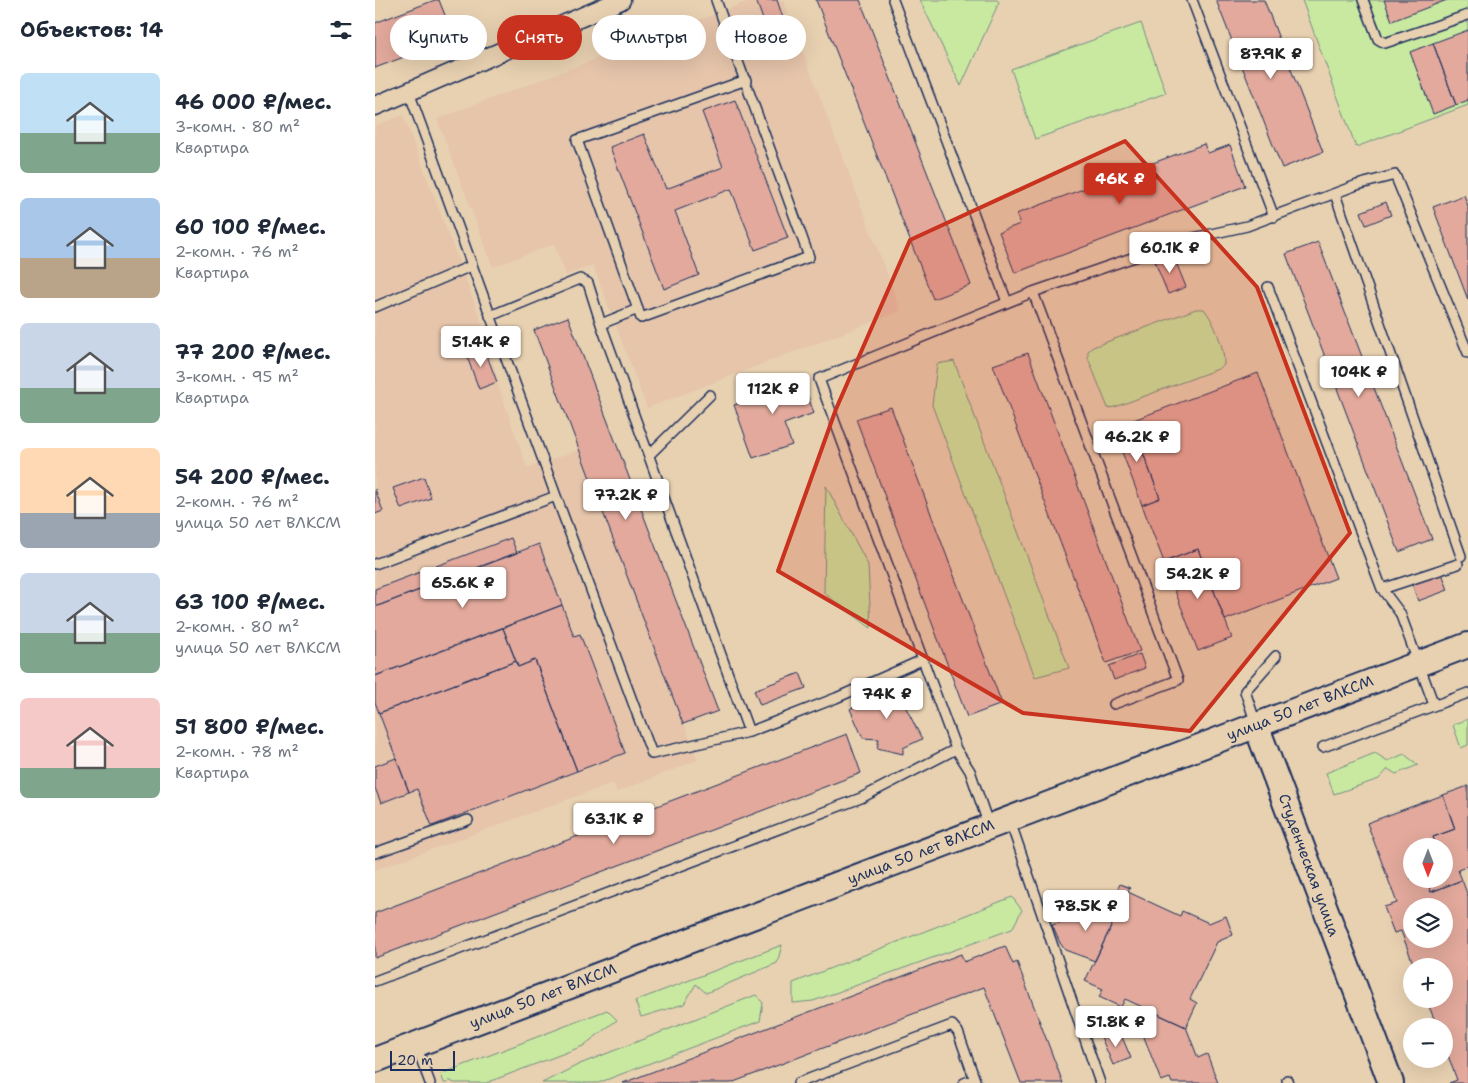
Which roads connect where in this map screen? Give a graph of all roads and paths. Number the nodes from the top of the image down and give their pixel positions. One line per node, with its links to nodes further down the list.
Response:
1 (621, 0): 6 (street)
2 (717, 0): 8 (lane)
3 (893, 0): 16 (lane)
4 (1192, 0): 12 (lane)
5 (1363, 0): 7 (lane)
6 (597, 4): 9 (street)
7 (1468, 14)
8 (745, 80): 18 (lane); 18 (lane)
9 (409, 92): 10 (street); 13 (lane)
10 (375, 106)
11 (1335, 194): 12 (lane); 21 (lane); 26 (lane)
12 (1274, 217): 15 (lane)
13 (471, 266): 17 (lane); 19 (lane)
14 (1268, 287): 26 (lane)
15 (1033, 292): 16 (lane); 32 (lane)
16 (1007, 302): 29 (lane)
17 (375, 307)
18 (638, 309): 20 (lane)
19 (490, 316): 20 (lane); 24 (lane)
20 (601, 324): 23 (lane)
21 (1468, 353)
22 (710, 395): 23 (lane)
23 (649, 455): 35 (lane)
24 (556, 496): 25 (lane); 35 (lane)
25 (375, 564)
26 (1383, 589): 30 (lane)
27 (1468, 645): 30 (main road, улица 50 лет ВЛКСМ)
28 (1276, 656): 34 (lane, Студенческая улица)
29 (922, 660): 35 (lane); 37 (lane)
30 (1420, 663): 33 (lane); 34 (main road, улица 50 лет ВЛКСМ)
31 (1468, 692): 33 (lane)
32 (1113, 704)
33 (1434, 705): 36 (lane)
34 (1256, 725): 39 (main road, улица 50 лет ВЛКСМ); 49 (main road, Студенческая улица)
35 (749, 732)
36 (1323, 747)
37 (956, 749): 39 (lane); 41 (lane)
38 (468, 820): 40 (lane)
39 (999, 822): 42 (main road, улица 50 лет ВЛКСМ); 48 (lane)
40 (375, 853)
41 (375, 982)
42 (415, 1045): 43 (main road, улица 50 лет ВЛКСМ); 45 (lane)
43 (375, 1060)
44 (975, 1081): 46 (lane); 47 (lane)
45 (430, 1083)
46 (798, 1083)
47 (964, 1083)
48 (1100, 1083)
49 (1391, 1083)

